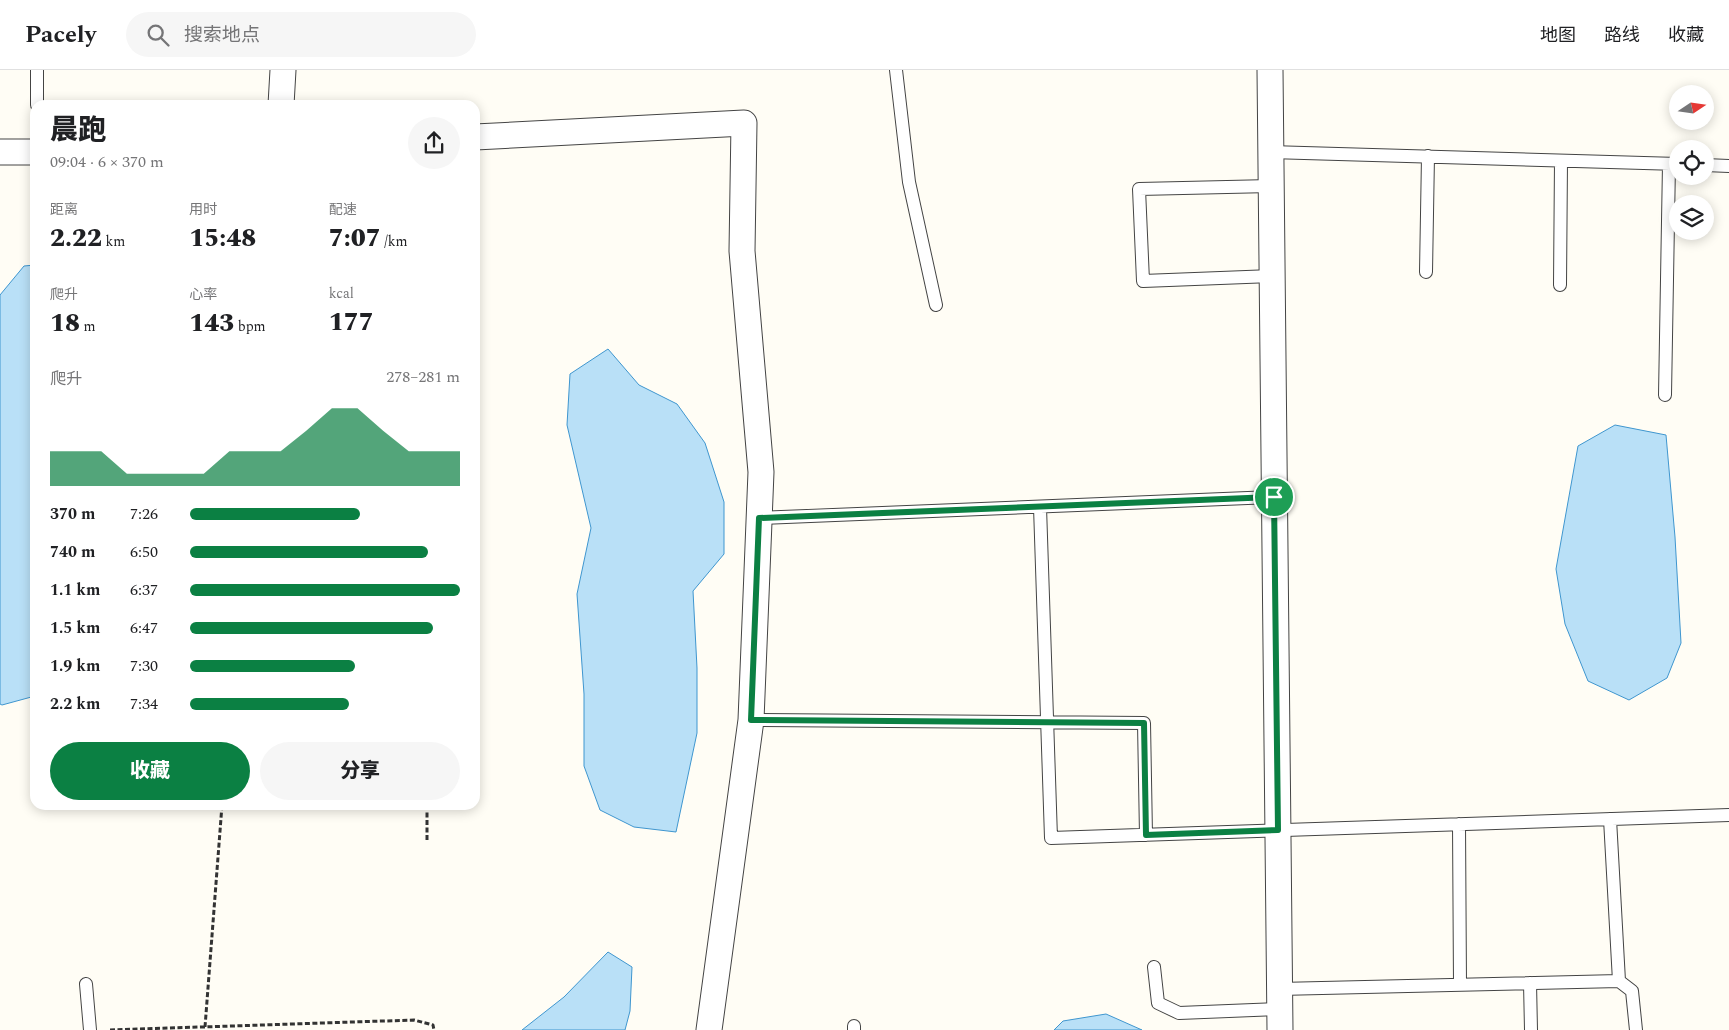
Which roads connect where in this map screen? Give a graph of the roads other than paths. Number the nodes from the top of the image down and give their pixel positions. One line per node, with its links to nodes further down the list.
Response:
1 (37, 70): 5 (lane)
2 (283, 70): 6 (street)
3 (896, 70): 21 (lane)
4 (1270, 70): 10 (street)
5 (37, 100)
6 (280, 100)
7 (480, 137): 25 (street)
8 (0, 152): 9 (street)
9 (30, 152)
10 (1270, 152): 11 (lane); 17 (street)
11 (1428, 156): 12 (lane); 18 (lane)
12 (1560, 161): 13 (lane); 20 (lane)
13 (1669, 164)
14 (1714, 165): 15 (lane)
15 (1729, 166)
16 (1672, 185): 22 (lane)
17 (1271, 186): 19 (street); 19 (lane)
18 (1426, 272)
19 (1272, 276): 23 (street)
20 (1560, 285)
21 (936, 305)
22 (1665, 394)
23 (1274, 497): 24 (lane); 31 (street)
24 (1040, 506): 25 (lane); 27 (lane)
25 (759, 518): 26 (street)
26 (751, 720): 27 (lane); 40 (street)
27 (1047, 721): 32 (lane); 32 (lane)
28 (1729, 815): 29 (lane)
29 (1610, 819): 30 (lane); 34 (lane)
30 (1459, 824): 31 (lane); 37 (lane)
31 (1278, 830): 32 (lane); 38 (street)
32 (1146, 835)
33 (1154, 967): 38 (lane)
34 (1619, 981): 35 (lane); 42 (lane)
35 (1530, 983): 37 (lane); 41 (lane)
36 (86, 984): 39 (lane)
37 (1460, 985): 38 (lane)
38 (1280, 1009)
39 (90, 1030)
40 (709, 1030)
41 (1531, 1030)
42 (1636, 1030)

